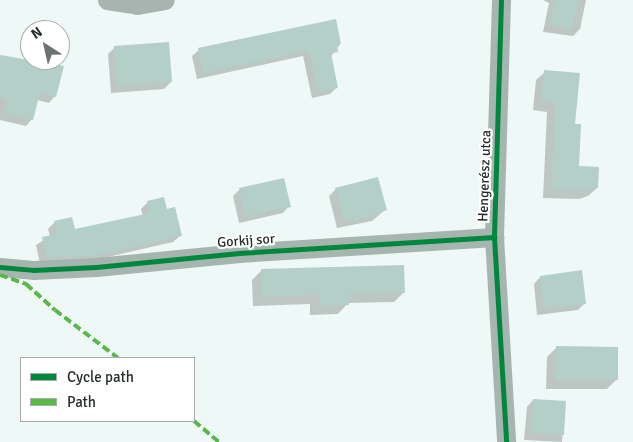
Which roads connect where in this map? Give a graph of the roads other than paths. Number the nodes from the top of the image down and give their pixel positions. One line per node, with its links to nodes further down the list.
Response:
1 (107, 0): 2 (street)
2 (165, 0)
3 (501, 0): 4 (street, Hengerész utca)
4 (494, 237): 5 (street, Gorkij sor); 6 (street, Hengerész utca)
5 (0, 267)
6 (506, 442)

